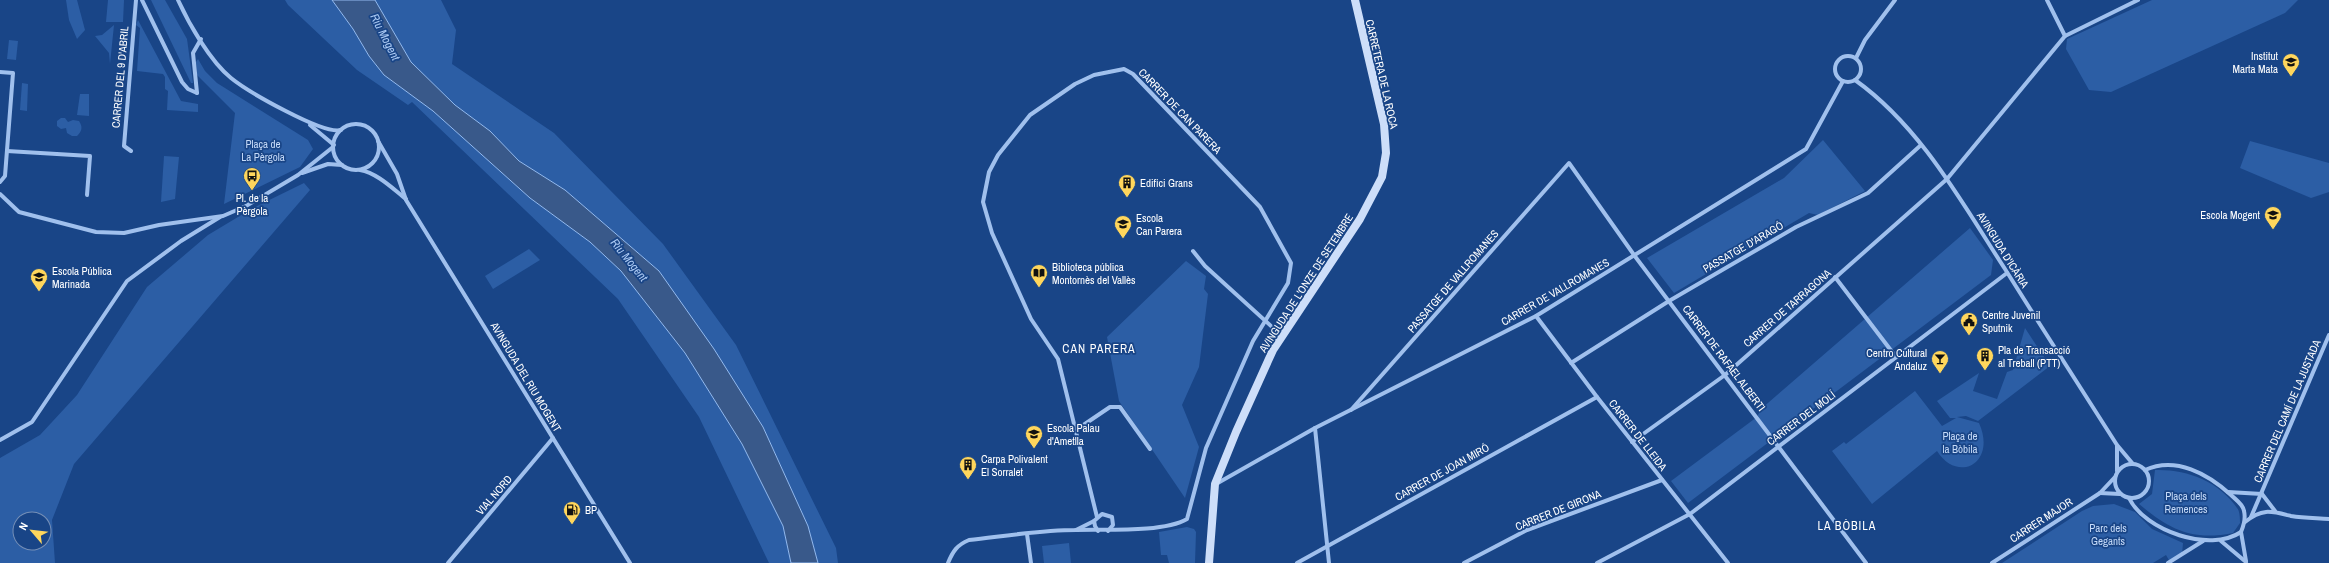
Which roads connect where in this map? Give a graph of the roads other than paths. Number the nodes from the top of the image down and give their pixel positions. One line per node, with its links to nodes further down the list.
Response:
1 (136, 0): 20 (street, CARRER DEL 9 D'ABRIL)
2 (142, 0): 9 (street)
3 (178, 0): 9 (street)
4 (1354, 0): 25 (street, CARRETERA DE LA ROCA)
5 (1895, 0): 10 (street)
6 (2047, 0): 8 (street)
7 (2138, 0): 8 (street)
8 (2065, 36): 26 (street, CARRER DE TARRAGONA)
9 (201, 39): 14 (street)
10 (1856, 58): 12 (street); 13 (street)
11 (0, 72): 19 (street)
12 (1856, 80): 13 (street); 17 (street, AVINGUDA D'ICÀRIA)
13 (1843, 81): 33 (street, CARRER DE VALLROMANES)
14 (309, 123): 15 (street); 18 (street)
15 (341, 130): 16 (street); 18 (street)
16 (378, 141): 23 (street); 30 (street, AVINGUDA DEL RIU MOGENT)
17 (1921, 145): 26 (street, AVINGUDA D'ICÀRIA); 36 (street, PASSATGE D'ARAGÓ)
18 (334, 146): 22 (street); 24 (street)
19 (7, 151): 27 (street); 29 (street)
20 (131, 151)
21 (1569, 163): 33 (street, CARRER DE RAFAEL ALBERTI); 45 (street, PASSATGE DE VALLROMANES)
22 (343, 165): 23 (street); 24 (street)
23 (358, 170): 30 (street, AVINGUDA DEL RIU MOGENT)
24 (298, 175): 31 (street)
25 (1382, 177): 40 (street, AVINGUDA DE L'ONZE DE SETEMBRE)
26 (1947, 179): 34 (street, AVINGUDA D'ICÀRIA); 35 (street, CARRER DE TARRAGONA)
27 (0, 182)
28 (0, 194): 31 (street)
29 (87, 195)
30 (406, 200): 48 (street, AVINGUDA DEL RIU MOGENT)
31 (223, 216): 49 (street)
32 (1193, 251): 38 (street)
33 (1634, 255): 36 (street, CARRER DE RAFAEL ALBERTI); 37 (street, CARRER DE VALLROMANES)
34 (2007, 273): 41 (street, CARRER DEL MOLÍ); 51 (street, AVINGUDA D'ICÀRIA)
35 (1835, 277): 41 (street); 43 (street, CARRER DE TARRAGONA)
36 (1669, 300): 42 (street, PASSATGE D'ARAGÓ); 43 (street, CARRER DE RAFAEL ALBERTI)
37 (1536, 316): 42 (street, CARRER DE LLEIDA); 45 (street, CARRER DE VALLROMANES)
38 (1265, 322): 40 (street); 47 (street, CARRER DE CAN PARERA); 73 (street, CARRER DE CAN PARERA)
39 (2329, 335): 63 (street, CARRER DEL CAMÍ DE LA JUSTADA)
40 (1282, 336): 59 (street, AVINGUDA DE L'ONZE DE SETEMBRE)
41 (1896, 357): 52 (street, CARRER DEL MOLÍ)
42 (1571, 363): 44 (street, CARRER DE LLEIDA)
43 (1725, 374): 50 (street, CARRER DE TARRAGONA); 52 (street, CARRER DE RAFAEL ALBERTI)
44 (1597, 397): 50 (street, CARRER DE LLEIDA); 78 (street, CARRER DE JOAN MIRÓ)
45 (1351, 410): 46 (street, CARRER DE VALLROMANES)
46 (1315, 428): 59 (street, CARRER DE VALLROMANES); 78 (street)
47 (1076, 430): 53 (street); 68 (street, CARRER DE CAN PARERA)
48 (553, 438): 80 (street, VIAL NORD); 81 (street, AVINGUDA DEL RIU MOGENT)
49 (0, 440)
50 (1632, 442): 58 (street, CARRER DE LLEIDA)
51 (2117, 445): 54 (street, AVINGUDA D'ICÀRIA); 56 (street)
52 (1779, 446): 66 (street, CARRER DEL MOLÍ); 90 (street, CARRER DE RAFAEL ALBERTI)
53 (1150, 449)
54 (2133, 464): 55 (street); 56 (street)
55 (2145, 470): 60 (street); 64 (street)
56 (2117, 471): 57 (street)
57 (2115, 478): 61 (street, CARRER MAJOR); 62 (street)
58 (1662, 480): 66 (street, CARRER DE LLEIDA); 87 (street, CARRER DE GIRONA)
59 (1215, 484): 84 (street, AVINGUDA DE L'ONZE DE SETEMBRE)
60 (2228, 492): 63 (street, CARRER DEL CAMÍ DE LA JUSTADA); 70 (street)
61 (2100, 493): 62 (street); 91 (street, CARRER MAJOR)
62 (2120, 494): 64 (street)
63 (2262, 494): 65 (street); 67 (street, CARRER DEL CAMÍ DE LA JUSTADA)
64 (2129, 498): 77 (street)
65 (2275, 511): 67 (street); 69 (street)
66 (1690, 514): 88 (street, CARRER DEL MOLÍ); 89 (street, CARRER DE LLEIDA)
67 (2251, 517): 70 (street)
68 (1096, 519): 71 (street); 72 (street); 73 (street)
69 (2329, 519)
70 (2245, 522): 74 (street)
71 (1076, 530): 72 (street); 75 (street)
72 (1098, 531): 73 (street)
73 (1107, 531)
74 (2241, 532): 76 (street); 79 (street)
75 (1027, 534): 82 (street); 83 (street)
76 (2221, 540): 77 (street); 79 (street)
77 (2203, 541): 92 (street)
78 (1327, 546): 85 (street, CARRER DE JOAN MIRÓ); 86 (street)
79 (2246, 562)
80 (448, 563)
81 (630, 563)
82 (948, 563)
83 (1031, 563)
84 (1209, 563)
85 (1297, 563)
86 (1329, 563)
87 (1464, 563)
88 (1597, 563)
89 (1728, 563)
90 (1866, 563)
91 (1992, 563)
92 (2168, 563)

